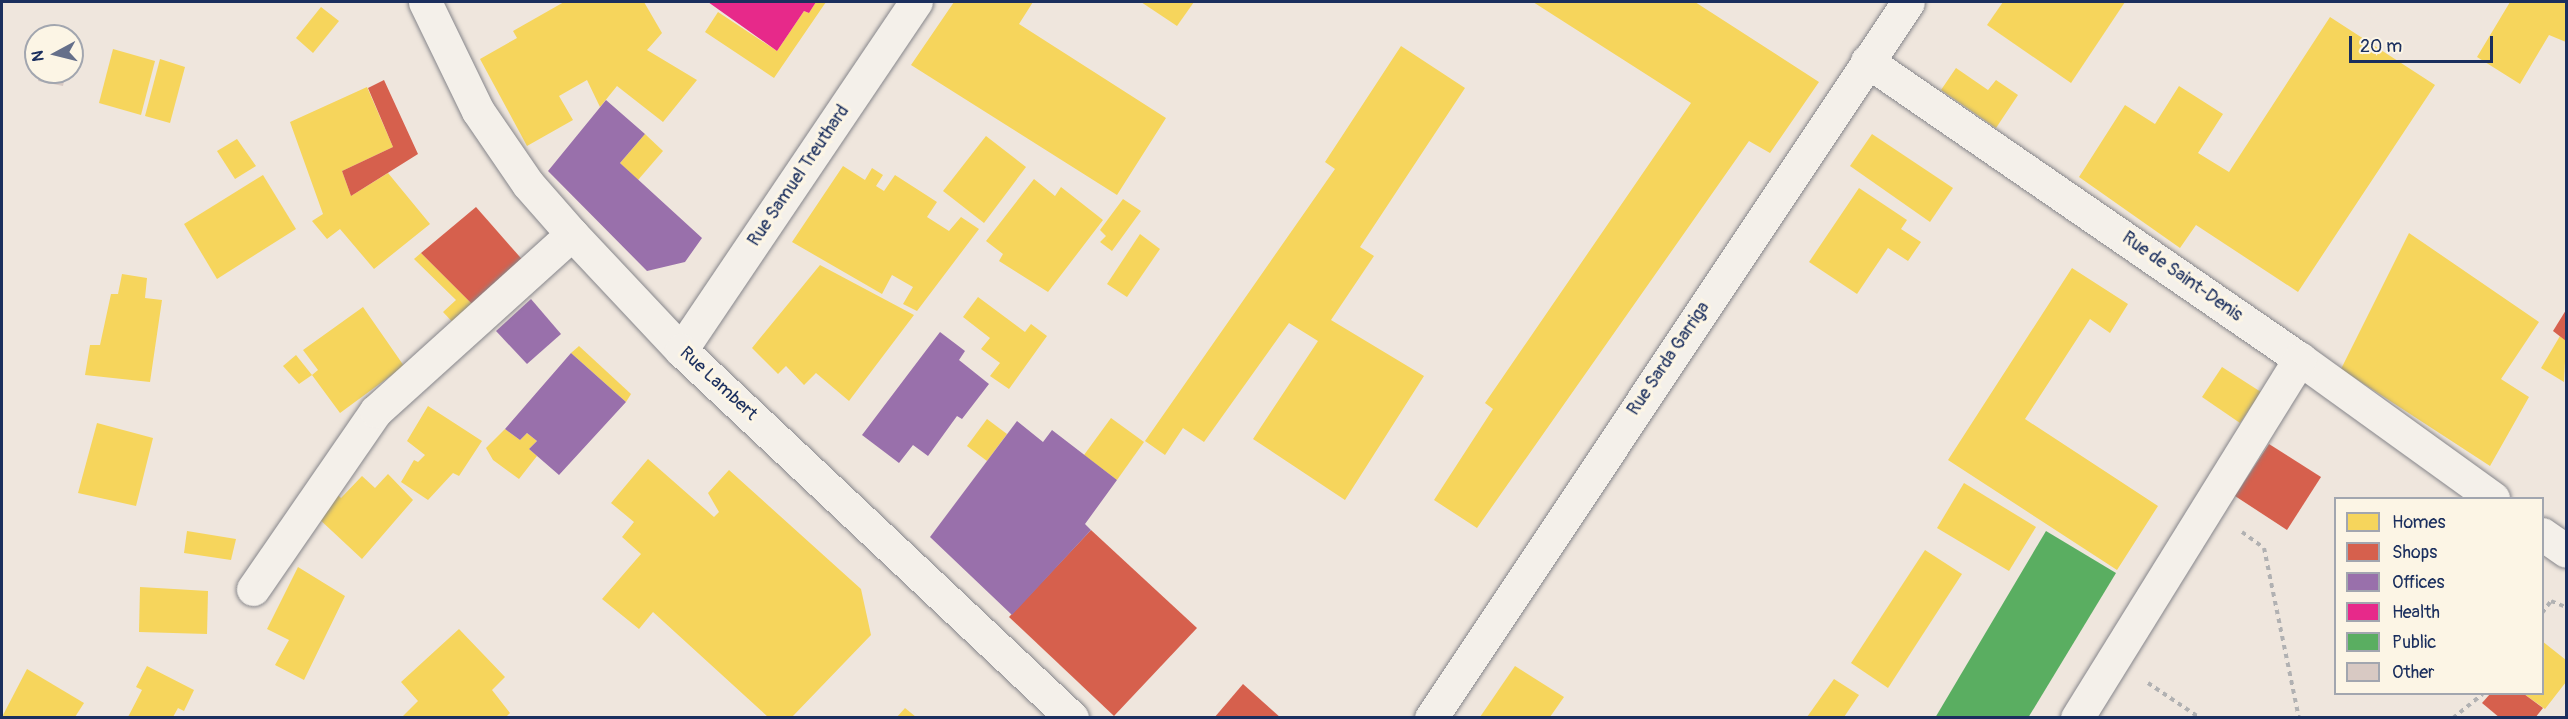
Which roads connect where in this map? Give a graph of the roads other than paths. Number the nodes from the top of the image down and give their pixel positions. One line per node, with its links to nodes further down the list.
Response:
1 (425, 2): 5 (street, Rue Lambert)
2 (916, 2): 6 (street, Rue Samuel Treuthard)
3 (1908, 2): 4 (street, Rue Sarda Garriga)
4 (1867, 61): 7 (street, Rue de Saint-Denis); 13 (street, Rue Sarda Garriga)
5 (572, 234): 6 (street, Rue Lambert); 11 (street)
6 (681, 350): 12 (street, Rue Lambert)
7 (2300, 358): 8 (street, Rue de Saint-Denis); 14 (street)
8 (2492, 497)
9 (2544, 535): 10 (street)
10 (2566, 551)
11 (253, 589)
12 (1072, 717)
13 (1431, 717)
14 (2076, 717)

